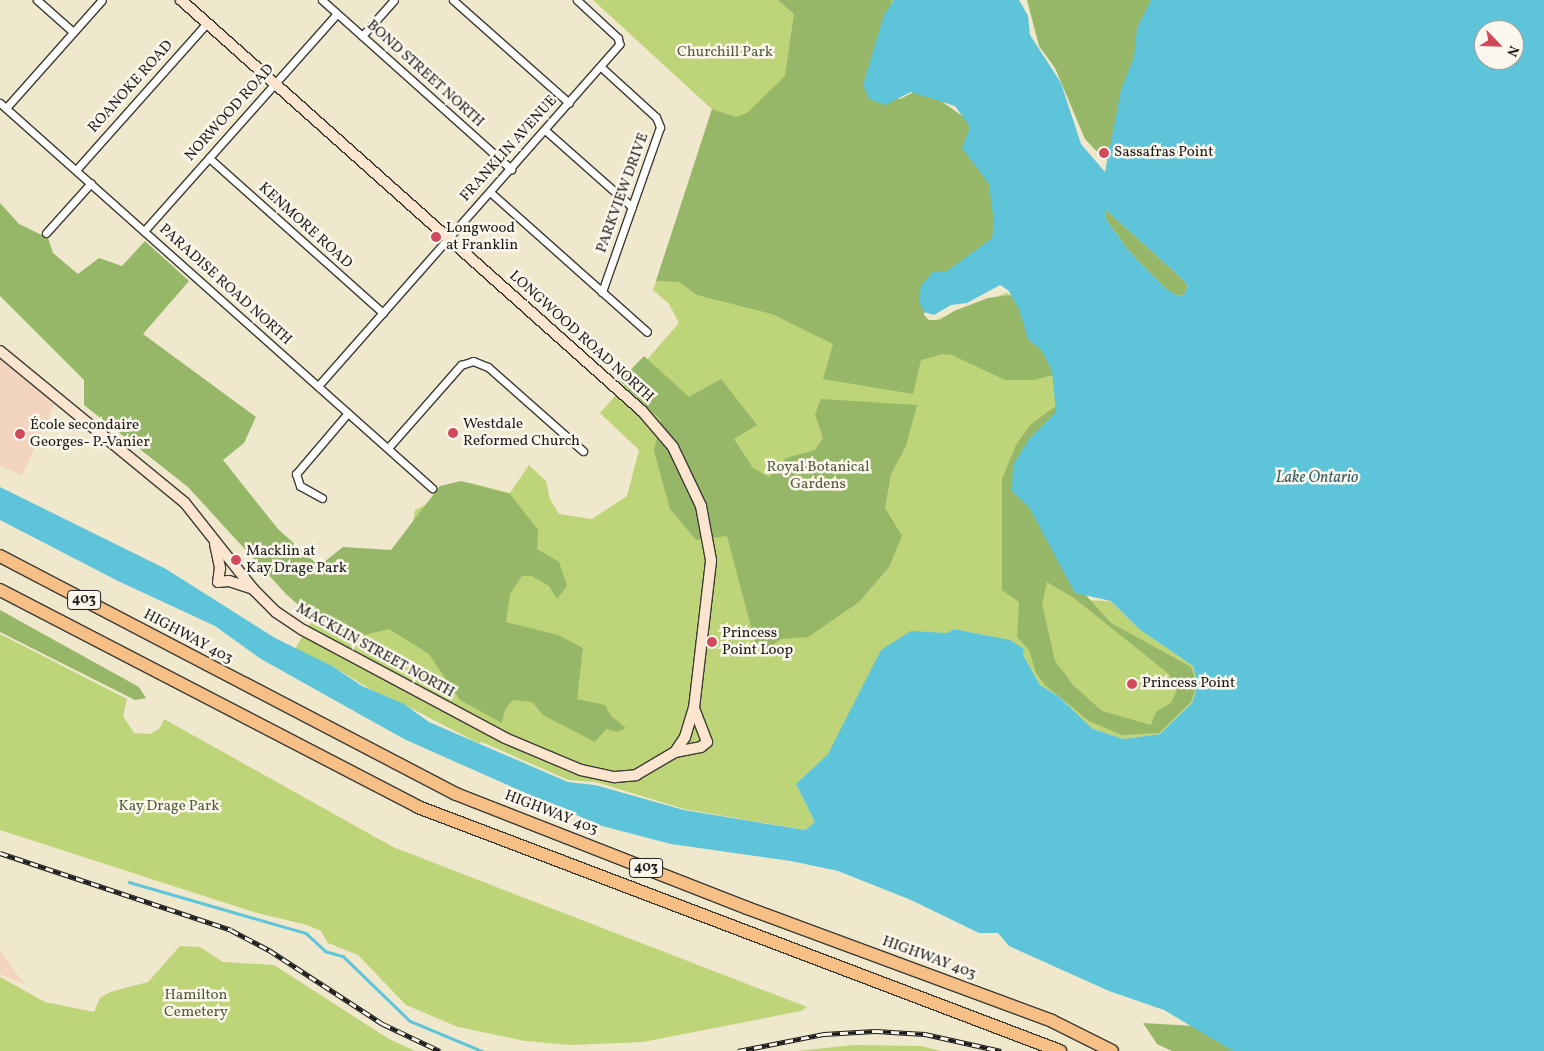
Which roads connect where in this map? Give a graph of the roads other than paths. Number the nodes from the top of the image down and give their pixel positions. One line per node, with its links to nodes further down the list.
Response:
1 (37, 0): 10 (street)
2 (102, 0): 10 (street)
3 (181, 0): 9 (street, LONGWOOD ROAD NORTH)
4 (322, 0): 8 (street, BOND STREET NORTH)
5 (394, 0): 11 (street)
6 (453, 0): 15 (street)
7 (578, 0): 12 (street, FRANKLIN AVENUE)
8 (337, 14): 11 (street, BOND STREET NORTH); 13 (street, NORWOOD ROAD)
9 (207, 23): 13 (street, LONGWOOD ROAD NORTH); 20 (street, ROANOKE ROAD)
10 (73, 32): 16 (street)
11 (362, 36): 19 (street, BOND STREET NORTH)
12 (601, 67): 15 (street, FRANKLIN AVENUE); 23 (street, PARKVIEW DRIVE)
13 (275, 84): 18 (street, NORWOOD ROAD); 26 (street, LONGWOOD ROAD NORTH)
14 (0, 102): 16 (street, PARADISE ROAD NORTH)
15 (569, 103): 17 (street, FRANKLIN AVENUE)
16 (6, 108): 20 (street, PARADISE ROAD NORTH)
17 (546, 130): 19 (street, FRANKLIN AVENUE); 23 (street)
18 (209, 158): 24 (street, NORWOOD ROAD); 28 (street, KENMORE ROAD)
19 (511, 169): 22 (street, FRANKLIN AVENUE)
20 (76, 170): 21 (street, PARADISE ROAD NORTH)
21 (90, 183): 24 (street, PARADISE ROAD NORTH); 25 (street)
22 (490, 192): 26 (street, FRANKLIN AVENUE); 27 (street)
23 (632, 207): 27 (street, PARKVIEW DRIVE)
24 (144, 231): 31 (street, PARADISE ROAD NORTH)
25 (46, 234)
26 (449, 239): 28 (street, FRANKLIN AVENUE); 41 (street, LONGWOOD ROAD NORTH)
27 (602, 292): 29 (street)
28 (383, 313): 31 (street, FRANKLIN AVENUE)
29 (646, 332)
30 (0, 351): 37 (street, MACKLIN STREET NORTH)
31 (318, 386): 32 (street, PARADISE ROAD NORTH)
32 (348, 413): 33 (street, PARADISE ROAD NORTH); 36 (street)
33 (388, 448): 34 (street); 35 (street, PARADISE ROAD NORTH)
34 (583, 451)
35 (432, 488)
36 (322, 498)
37 (214, 539): 40 (street, MACKLIN STREET NORTH); 40 (street)
38 (0, 556): 44 (highway, HIGHWAY 403 / 403)
39 (0, 590): 43 (highway, 403)
40 (254, 590): 42 (street, MACKLIN STREET NORTH)
41 (694, 708): 42 (street, LONGWOOD ROAD NORTH); 42 (street)
42 (673, 752)
43 (1060, 1051)
44 (1112, 1051)

